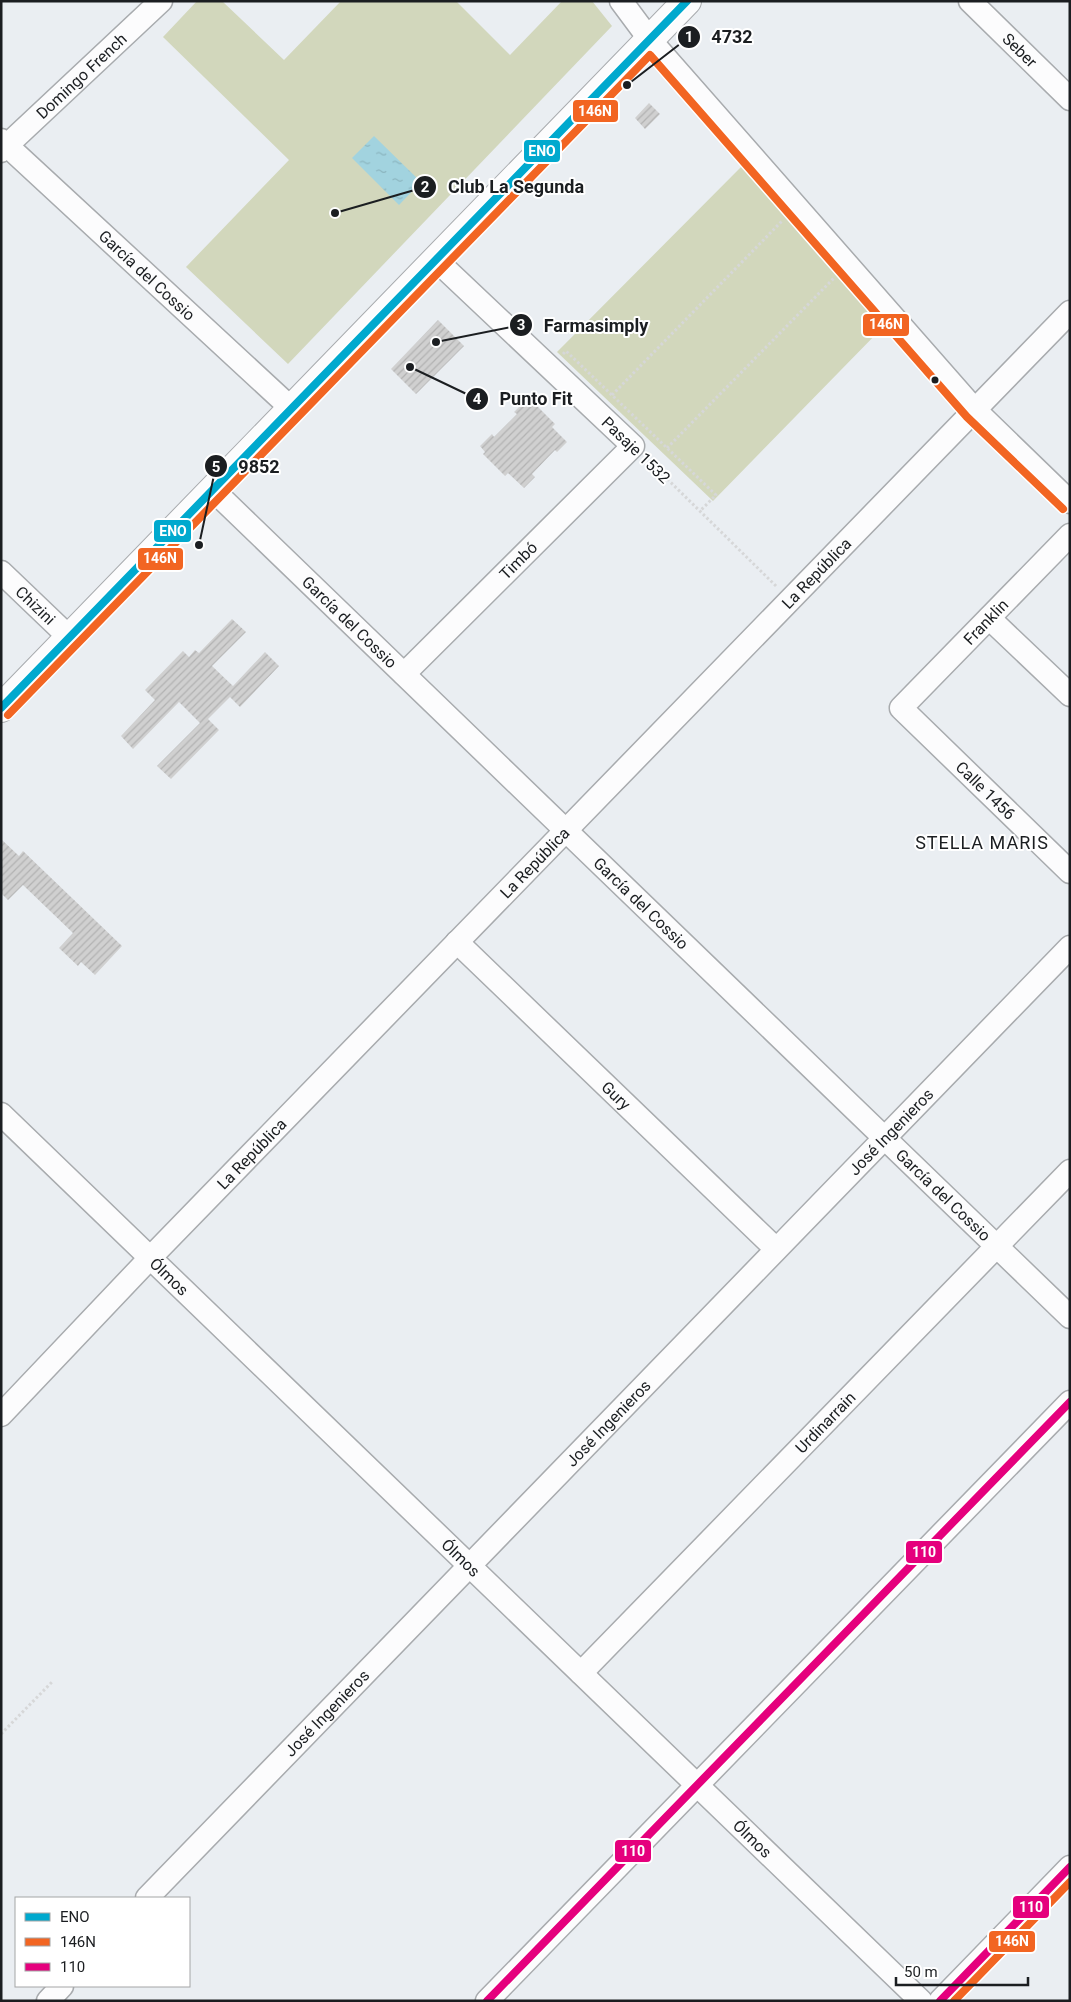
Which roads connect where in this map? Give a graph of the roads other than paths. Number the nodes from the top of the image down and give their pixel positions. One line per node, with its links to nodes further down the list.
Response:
1 (162, 1): 7 (street, Domingo French)
2 (621, 1): 5 (street)
3 (687, 1): 5 (main road)
4 (970, 1): 6 (street, Seber)
5 (650, 40): 8 (main road); 11 (street)
6 (1070, 99)
7 (3, 146): 10 (street, García del Cossio)
8 (436, 260): 10 (main road); 12 (street, Pasaje 1532)
9 (1070, 312): 11 (street, La República)
10 (292, 409): 13 (main road)
11 (975, 410): 14 (street); 23 (street, La República)
12 (633, 446): 19 (street, Timbó)
13 (213, 490): 18 (main road); 19 (street, García del Cossio)
14 (1070, 502)
15 (1070, 535): 17 (street, Franklin)
16 (1, 572): 18 (street, Chizini)
17 (989, 618): 20 (street); 22 (street, Franklin)
18 (70, 638): 21 (main road)
19 (404, 674): 23 (street, García del Cossio)
20 (1070, 695)
21 (1, 708)
22 (901, 708): 24 (street, Calle 1456)
23 (566, 830): 25 (street, La República); 28 (street, García del Cossio)
24 (1070, 872)
25 (457, 942): 31 (street, Gury); 32 (street, La República)
26 (1070, 947): 28 (street, José Ingenieros)
27 (1, 1114): 32 (street, Ólmos)
28 (884, 1138): 30 (street, García del Cossio); 31 (street, José Ingenieros)
29 (1070, 1171): 30 (street, Urdinarrain)
30 (996, 1246): 33 (street, García del Cossio); 37 (street, Urdinarrain)
31 (776, 1249): 36 (street, José Ingenieros)
32 (150, 1258): 35 (street, La República); 36 (street, Ólmos)
33 (1070, 1317)
34 (1070, 1402): 38 (street)
35 (1, 1414)
36 (470, 1566): 37 (street, Ólmos); 40 (street, José Ingenieros)
37 (581, 1673): 38 (street, Ólmos)
38 (697, 1785): 43 (street); 44 (street, Ólmos)
39 (1070, 1867): 45 (street)
40 (148, 1897)
41 (61, 1987): 42 (street)
42 (48, 2001)
43 (487, 2001)
44 (921, 2001)
45 (940, 2001)

